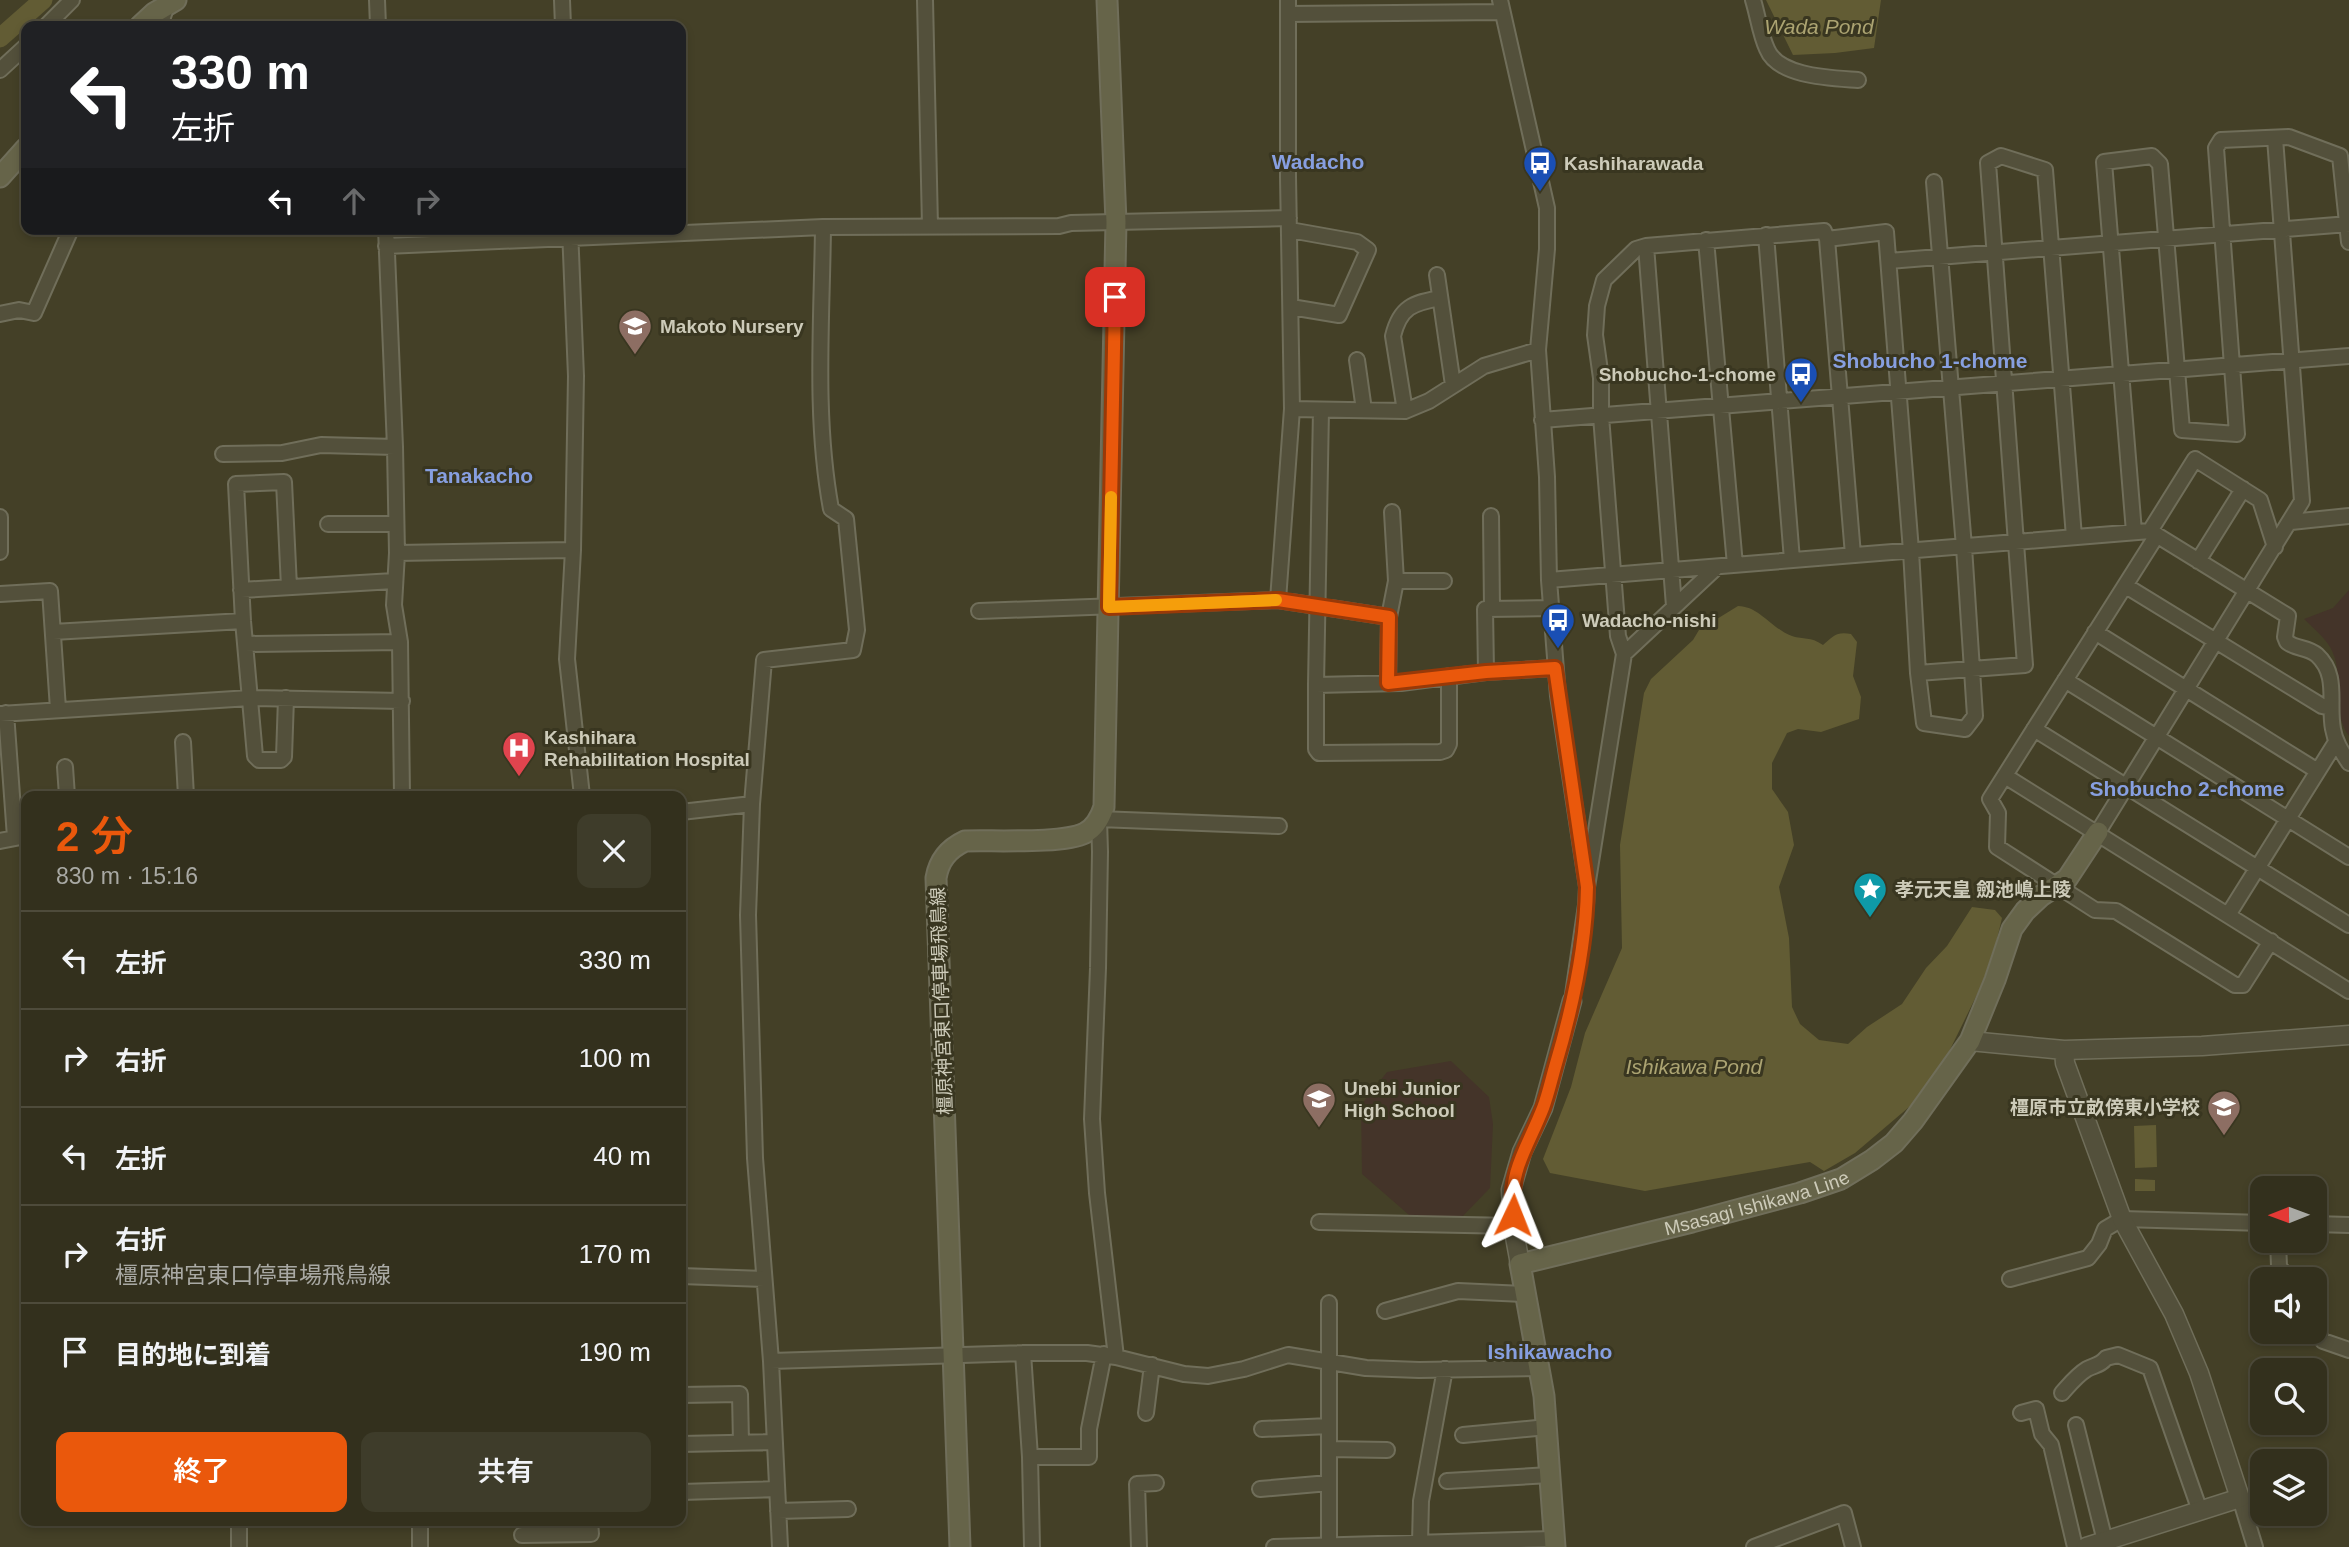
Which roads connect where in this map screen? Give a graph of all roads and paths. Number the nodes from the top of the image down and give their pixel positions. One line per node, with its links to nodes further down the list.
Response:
1 (72, 0): 10 (street)
2 (377, 0): 13 (street)
3 (562, 0): 14 (street)
4 (925, 0): 25 (street)
5 (1107, 0): 22 (main road)
6 (1753, 0): 17 (street)
7 (172, 3): 11 (main road); 12 (street)
8 (1501, 6): 9 (street); 50 (street)
9 (1288, 7): 23 (street)
10 (51, 21)
11 (145, 21)
12 (163, 21)
13 (378, 21)
14 (563, 21)
15 (21, 51): 16 (street)
16 (0, 70)
17 (1858, 80)
18 (2275, 138): 24 (street); 27 (street); 29 (street)
19 (21, 154): 20 (main road)
20 (0, 177)
21 (1934, 182): 44 (street)
22 (1116, 222): 23 (street); 25 (street); 111 (main road)
23 (1290, 224): 48 (street); 48 (street)
24 (2348, 224): 27 (street); 38 (street)
25 (930, 226): 26 (street)
26 (823, 227): 28 (street); 151 (street)
27 (2281, 229): 29 (street); 53 (street)
28 (686, 230)
29 (2222, 234): 35 (street); 54 (street)
30 (68, 235): 49 (street)
31 (386, 235): 40 (street)
32 (542, 235): 40 (street)
33 (570, 235): 88 (street)
34 (1766, 235): 36 (street); 37 (street); 63 (street)
35 (2166, 238): 39 (street); 39 (street); 55 (street)
36 (1827, 239): 45 (street); 62 (street)
37 (1706, 240): 41 (street); 64 (street)
38 (2349, 242)
39 (2110, 243): 42 (street); 56 (street)
40 (386, 246): 72 (street)
41 (1646, 246): 68 (street); 70 (street)
42 (2052, 248): 43 (street); 43 (street); 57 (street)
43 (1993, 253): 44 (street); 58 (street)
44 (1940, 257): 45 (street); 60 (street)
45 (1889, 261): 61 (street)
46 (1437, 275): 47 (street)
47 (1440, 298): 59 (street); 69 (street)
48 (1291, 307): 65 (street)
49 (0, 314)
50 (1538, 350): 59 (street); 71 (street)
51 (2349, 356): 53 (street)
52 (1357, 360): 67 (street)
53 (2290, 360): 54 (street); 79 (street)
54 (2232, 365): 55 (street); 55 (street)
55 (2177, 369): 56 (street)
56 (2121, 373): 57 (street); 82 (street)
57 (2062, 378): 58 (street); 84 (street)
58 (2003, 383): 60 (street); 85 (street)
59 (1453, 385): 69 (street)
60 (1951, 387): 61 (street); 86 (street)
61 (1898, 390): 62 (street); 89 (street)
62 (1839, 395): 63 (street); 92 (street)
63 (1780, 401): 64 (street); 93 (street)
64 (1721, 405): 68 (street); 95 (street)
65 (1292, 410): 66 (street); 108 (street)
66 (1321, 410): 67 (street); 109 (street)
67 (1364, 410): 69 (street)
68 (1660, 410): 70 (street); 97 (street)
69 (1405, 411)
70 (1601, 416): 71 (street); 98 (street)
71 (1542, 421): 100 (street)
72 (395, 447): 73 (street); 81 (street)
73 (223, 454)
74 (2243, 489): 83 (street); 87 (street); 94 (street)
75 (1392, 512): 99 (street)
76 (1491, 516): 113 (street)
77 (2349, 516): 79 (street)
78 (0, 517): 90 (street)
79 (2291, 522): 87 (street)
80 (328, 524): 81 (street)
81 (396, 524): 91 (street)
82 (2134, 532): 83 (street); 84 (street)
83 (2154, 533): 94 (street); 103 (street)
84 (2074, 537): 85 (street)
85 (2016, 542): 86 (street); 124 (street)
86 (1964, 547): 89 (street); 124 (street)
87 (2275, 547): 106 (street)
88 (573, 550): 91 (street); 150 (street)
89 (1911, 551): 92 (street); 126 (street)
90 (0, 552)
91 (397, 553): 101 (street)
92 (1853, 555): 93 (street)
93 (1791, 560): 95 (street)
94 (2198, 561): 106 (street)
95 (1735, 565): 96 (street)
96 (1717, 567): 97 (street); 110 (street)
97 (1673, 571): 98 (street); 110 (street)
98 (1614, 575): 100 (street); 122 (street)
99 (1396, 580): 102 (street); 115 (street)
100 (1549, 580): 112 (street)
101 (394, 581): 104 (street); 119 (street)
102 (1444, 581)
103 (2126, 586): 118 (street); 120 (street)
104 (289, 587): 105 (street); 105 (street)
105 (242, 590): 116 (street)
106 (2248, 591): 120 (street); 135 (street)
107 (0, 594): 117 (street)
108 (1278, 600): 109 (street); 111 (street)
109 (1318, 606): 115 (street); 130 (street)
110 (1674, 606): 122 (street)
111 (1109, 607): 114 (street); 154 (main road)
112 (1551, 608): 113 (street); 123 (street)
113 (1492, 609): 125 (street)
114 (979, 611)
115 (1389, 617): 129 (street)
116 (243, 621): 117 (street); 121 (street)
117 (53, 632): 136 (street)
118 (2095, 632): 128 (street); 131 (street)
119 (400, 642): 121 (street); 134 (street)
120 (2216, 642): 131 (street); 135 (street)
121 (245, 644): 132 (street)
122 (1624, 654): 162 (street)
123 (1555, 668): 125 (street); 162 (street)
124 (1973, 668): 126 (street); 126 (street)
125 (1486, 672): 127 (street)
126 (1918, 673)
127 (1449, 676): 129 (street); 130 (street)
128 (2065, 680): 138 (street); 139 (street)
129 (1388, 683): 130 (street)
130 (1316, 685)
131 (2188, 688): 139 (street); 144 (street)
132 (250, 698): 133 (street); 133 (street); 136 (street)
133 (286, 698): 134 (street)
134 (402, 701): 149 (street)
135 (2331, 708): 141 (street)
136 (58, 709): 137 (street)
137 (3, 713): 157 (street)
138 (2034, 729): 145 (street); 146 (street)
139 (2155, 738): 146 (street); 153 (street)
140 (183, 742): 148 (street)
141 (2336, 742): 142 (street); 144 (street)
142 (2349, 764)
143 (65, 767): 147 (street)
144 (2316, 770): 153 (street)
145 (2005, 776): 156 (street); 161 (street)
146 (2126, 786): 156 (street); 160 (street)
147 (67, 791)
148 (186, 791)
149 (402, 791)
150 (581, 791)
151 (752, 804): 152 (street); 179 (street)
152 (686, 811)
153 (2287, 819): 159 (street); 160 (street)
154 (1099, 820): 155 (street); 187 (street); 188 (main road, 橿原神宮東口停車場飛鳥線)
155 (1279, 826)
156 (2098, 832): 161 (main road, Msasagi Ishikawa Line); 163 (street)
157 (20, 837): 158 (street)
158 (0, 841)
159 (2349, 857)
160 (2257, 868): 163 (street); 164 (street)
161 (2060, 886): 165 (street); 169 (main road, Msasagi Ishikawa Line)
162 (1587, 887): 167 (street)
163 (2228, 915): 165 (street)
164 (2349, 925)
165 (2271, 941): 166 (street)
166 (2349, 991)
167 (1572, 1002): 176 (street)
168 (2349, 1035): 170 (street)
169 (1970, 1041): 170 (street); 177 (main road, Msasagi Ishikawa Line)
170 (2064, 1050): 171 (street)
171 (2122, 1219): 173 (street); 180 (street); 216 (street)
172 (1320, 1222): 176 (street)
173 (2250, 1223)
174 (2328, 1224): 175 (street)
175 (2349, 1225)
176 (1513, 1226): 177 (street)
177 (1520, 1264): 181 (main road)
178 (686, 1276): 179 (street)
179 (764, 1279): 189 (street)
180 (2010, 1279)
181 (1524, 1294): 183 (street); 192 (main road)
182 (1329, 1303): 190 (street)
183 (1385, 1311)
184 (2327, 1342): 185 (street)
185 (2349, 1350)
186 (1023, 1353): 187 (street); 188 (street); 208 (street)
187 (1110, 1355): 191 (street); 208 (street)
188 (954, 1357): 189 (street); 231 (main road, 橿原神宮東口停車場飛鳥線)
189 (771, 1361): 203 (street)
190 (1330, 1361): 191 (street); 193 (street); 199 (street)
191 (1153, 1365): 197 (street)
192 (1540, 1368): 193 (street); 200 (main road)
193 (1445, 1369): 225 (street)
194 (2062, 1393): 219 (street)
195 (686, 1395): 204 (street)
196 (2021, 1412): 237 (street)
197 (1146, 1413)
198 (2076, 1425): 224 (street)
199 (1329, 1426): 201 (street); 206 (street)
200 (1547, 1427): 202 (street); 209 (main road)
201 (1262, 1429)
202 (1463, 1435)
203 (775, 1442): 204 (street); 213 (street)
204 (741, 1443): 205 (street)
205 (686, 1444)
206 (1329, 1449): 207 (street); 212 (street)
207 (1387, 1450)
208 (1030, 1457): 232 (street)
209 (1550, 1475): 210 (street); 226 (main road)
210 (1447, 1481)
211 (1156, 1483): 233 (street)
212 (1329, 1483): 214 (street); 227 (street)
213 (777, 1489): 215 (street); 218 (street)
214 (1260, 1489)
215 (686, 1492)
216 (2240, 1499): 219 (street); 239 (street)
217 (848, 1509): 218 (street)
218 (778, 1511): 230 (street)
219 (2200, 1511): 224 (street)
220 (239, 1526): 228 (street)
221 (420, 1526): 229 (street)
222 (590, 1526): 223 (street)
223 (522, 1535)
224 (2105, 1541): 238 (street)
225 (1420, 1543): 226 (street); 227 (street)
226 (1555, 1543)
227 (1329, 1546): 234 (street)
228 (239, 1547)
229 (420, 1547)
230 (780, 1547)
231 (960, 1547)
232 (1032, 1547)
233 (1139, 1547)
234 (1274, 1547)
235 (1754, 1547): 236 (street)
236 (1853, 1547)
237 (2075, 1547)
238 (2086, 1547)
239 (2255, 1547)

